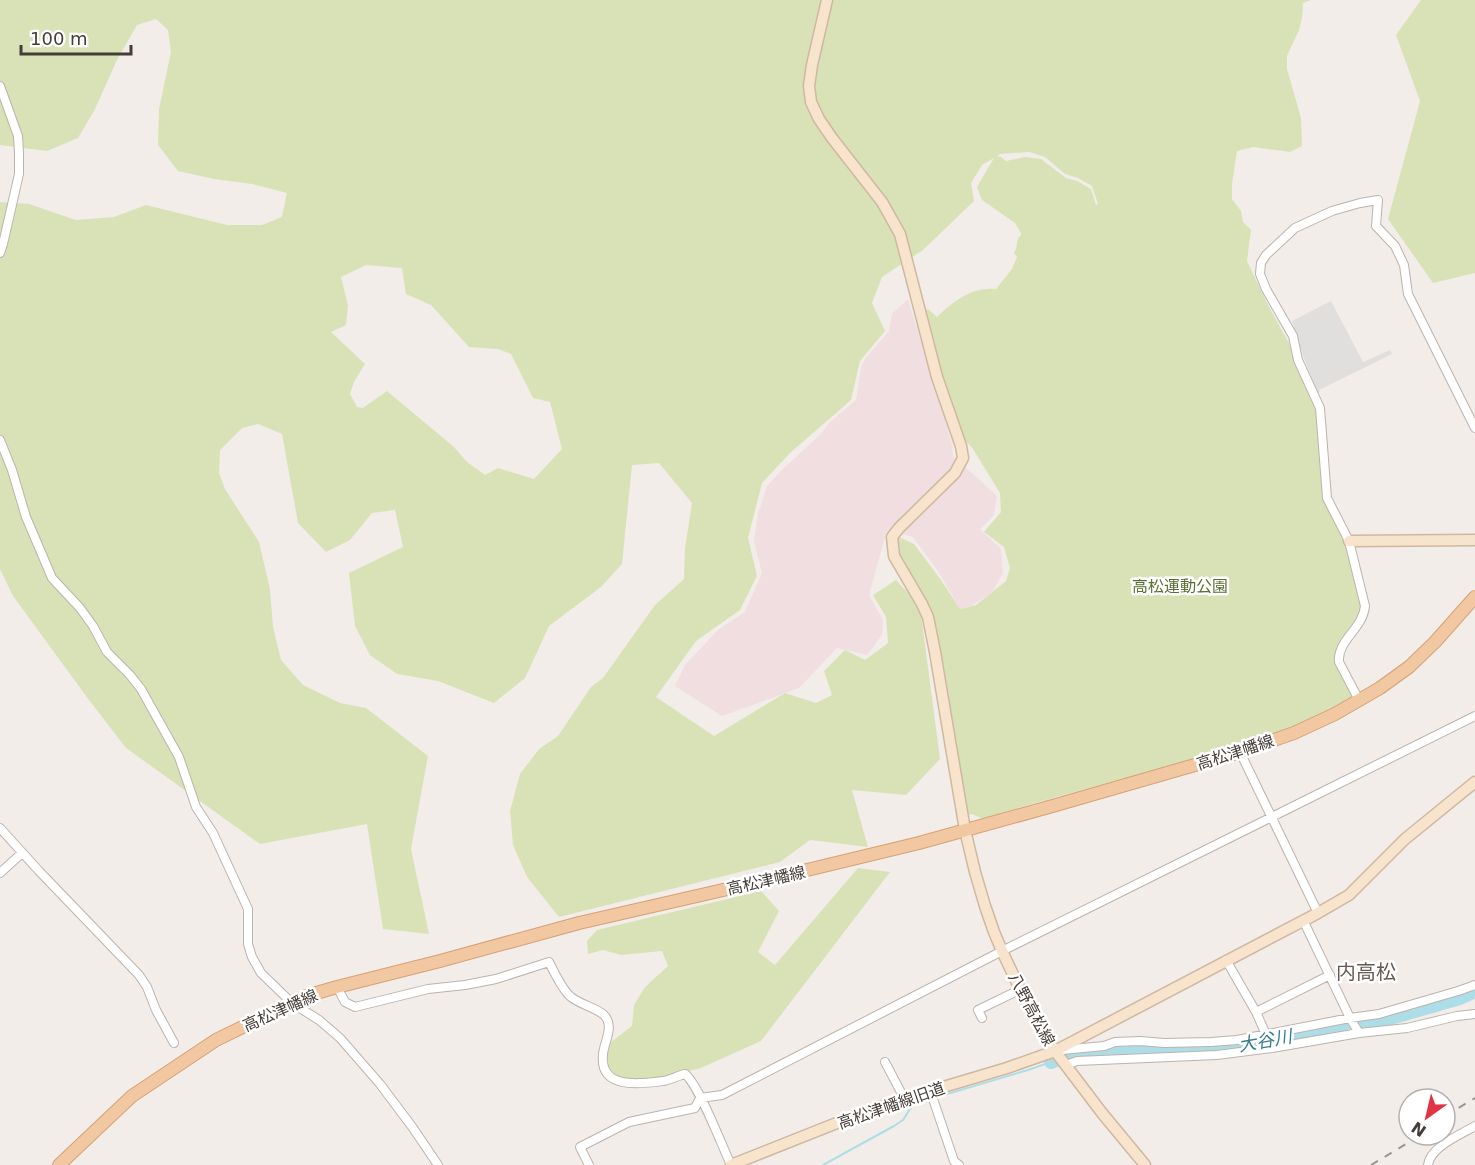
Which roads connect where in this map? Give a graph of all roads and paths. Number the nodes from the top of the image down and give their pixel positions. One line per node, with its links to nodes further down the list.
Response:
1 (827, 0): 15 (street, 八野高松線)
2 (0, 86): 3 (street)
3 (0, 253)
4 (1475, 428): 7 (street)
5 (0, 440): 26 (street)
6 (1475, 540): 7 (street)
7 (1349, 541): 9 (street)
8 (1475, 597): 9 (main road, 高松津幡線)
9 (1359, 700): 11 (main road, 高松津幡線)
10 (1475, 716): 13 (street)
11 (1240, 752): 13 (street); 15 (main road, 高松津幡線)
12 (1475, 782): 18 (street, 高松津幡線旧道)
13 (1272, 817): 18 (street); 20 (street)
14 (0, 828): 16 (street)
15 (965, 830): 20 (street, 八野高松線); 24 (main road, 高松津幡線)
16 (22, 853): 17 (street); 33 (street)
17 (0, 873)
18 (1318, 912): 19 (street, 高松津幡線旧道)
19 (1303, 920): 21 (street, 高松津幡線旧道); 22 (street)
20 (1002, 951): 25 (street, 八野高松線); 38 (street)
21 (1226, 960): 27 (street); 35 (street, 高松津幡線旧道)
22 (1330, 975): 27 (street); 30 (street)
23 (1475, 985): 30 (street)
24 (337, 987): 26 (main road, 高松津幡線); 38 (street)
25 (1021, 989): 29 (street); 35 (street, 八野高松線)
26 (292, 1003): 41 (main road, 高松津幡線); 42 (street)
27 (1256, 1012): 32 (street)
28 (1475, 1014): 31 (street)
29 (982, 1018)
30 (1351, 1019): 31 (street); 32 (street)
31 (1359, 1032): 34 (street)
32 (1266, 1036): 34 (street); 35 (street)
33 (174, 1043)
34 (1271, 1046): 35 (street)
35 (1060, 1058): 37 (street, 高松津幡線旧道); 46 (street, 八野高松線)
36 (885, 1062): 39 (street)
37 (931, 1092): 39 (street, 高松津幡線旧道); 45 (street)
38 (700, 1098): 43 (street); 44 (street)
39 (904, 1098): 44 (street, 高松津幡線旧道)
40 (1475, 1126): 47 (street)
41 (58, 1165)
42 (438, 1165)
43 (589, 1165)
44 (731, 1165)
45 (959, 1165)
46 (1145, 1165)
47 (1428, 1165)

